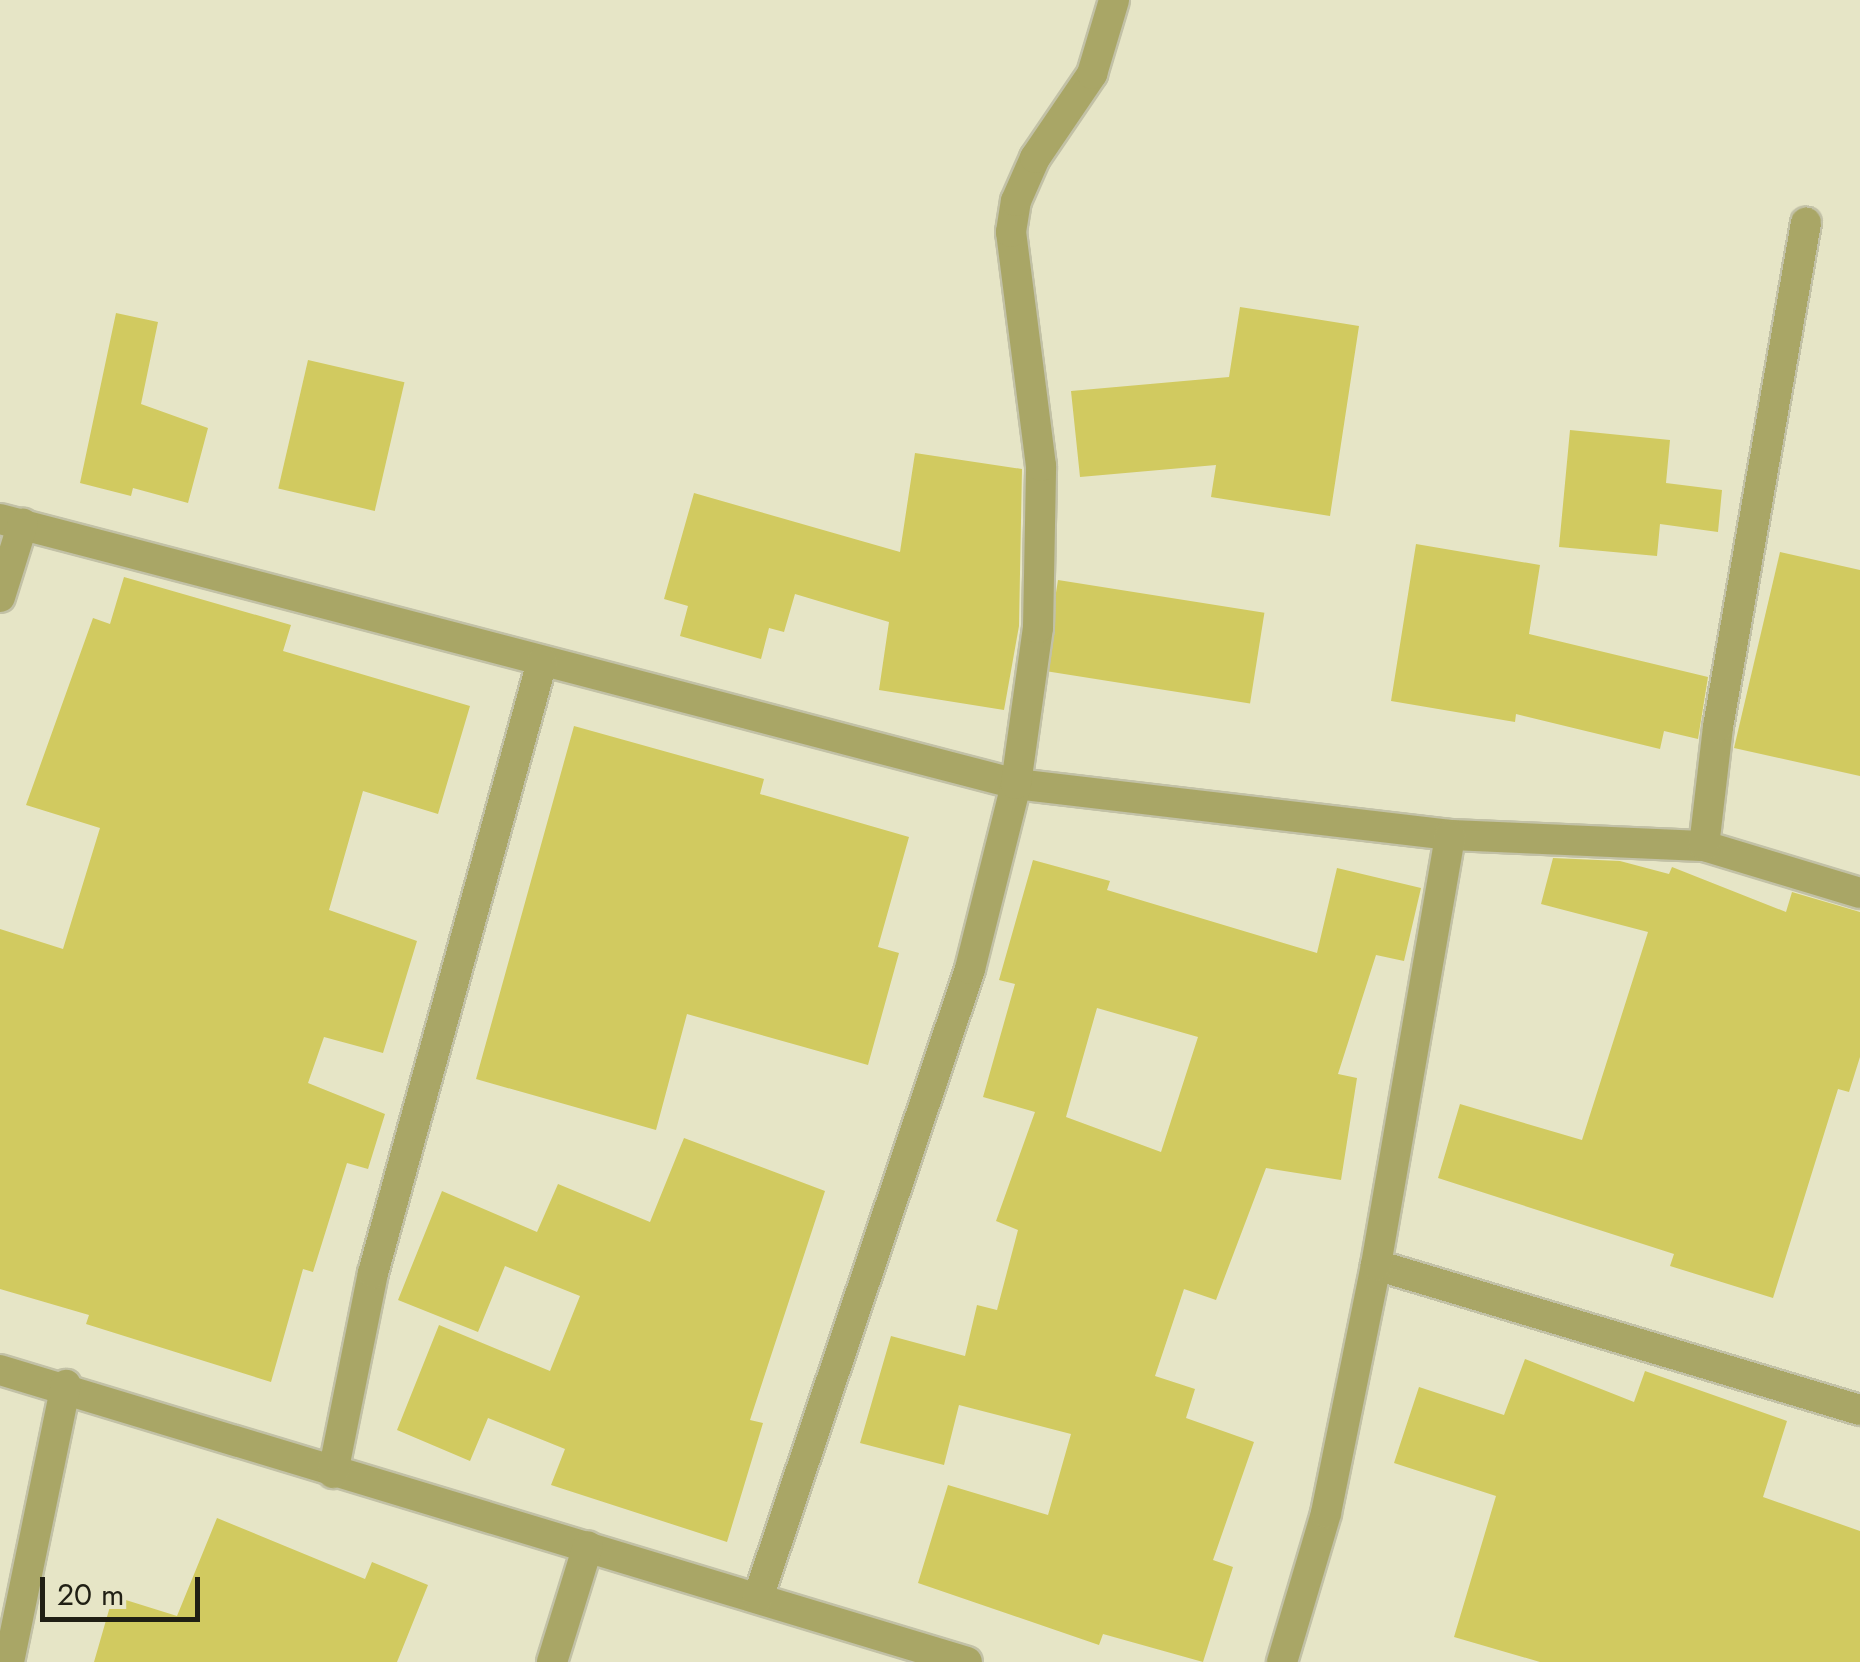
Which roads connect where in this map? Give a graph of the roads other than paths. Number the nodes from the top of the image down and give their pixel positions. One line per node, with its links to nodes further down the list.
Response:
1 (1114, 0): 6 (street)
2 (1806, 222): 8 (street)
3 (12, 521): 4 (street); 5 (street)
4 (0, 597)
5 (542, 662): 6 (street); 14 (street)
6 (1016, 784): 7 (street); 16 (street)
7 (1450, 835): 8 (street); 10 (street)
8 (1704, 846): 9 (street)
9 (1860, 892)
10 (1376, 1265): 13 (street); 20 (street)
11 (0, 1370): 12 (street)
12 (66, 1386): 14 (street); 17 (street)
13 (1860, 1410)
14 (333, 1473): 15 (street)
15 (588, 1546): 16 (street); 18 (street)
16 (758, 1598): 19 (street)
17 (9, 1662)
18 (552, 1662)
19 (967, 1662)
20 (1282, 1662)

